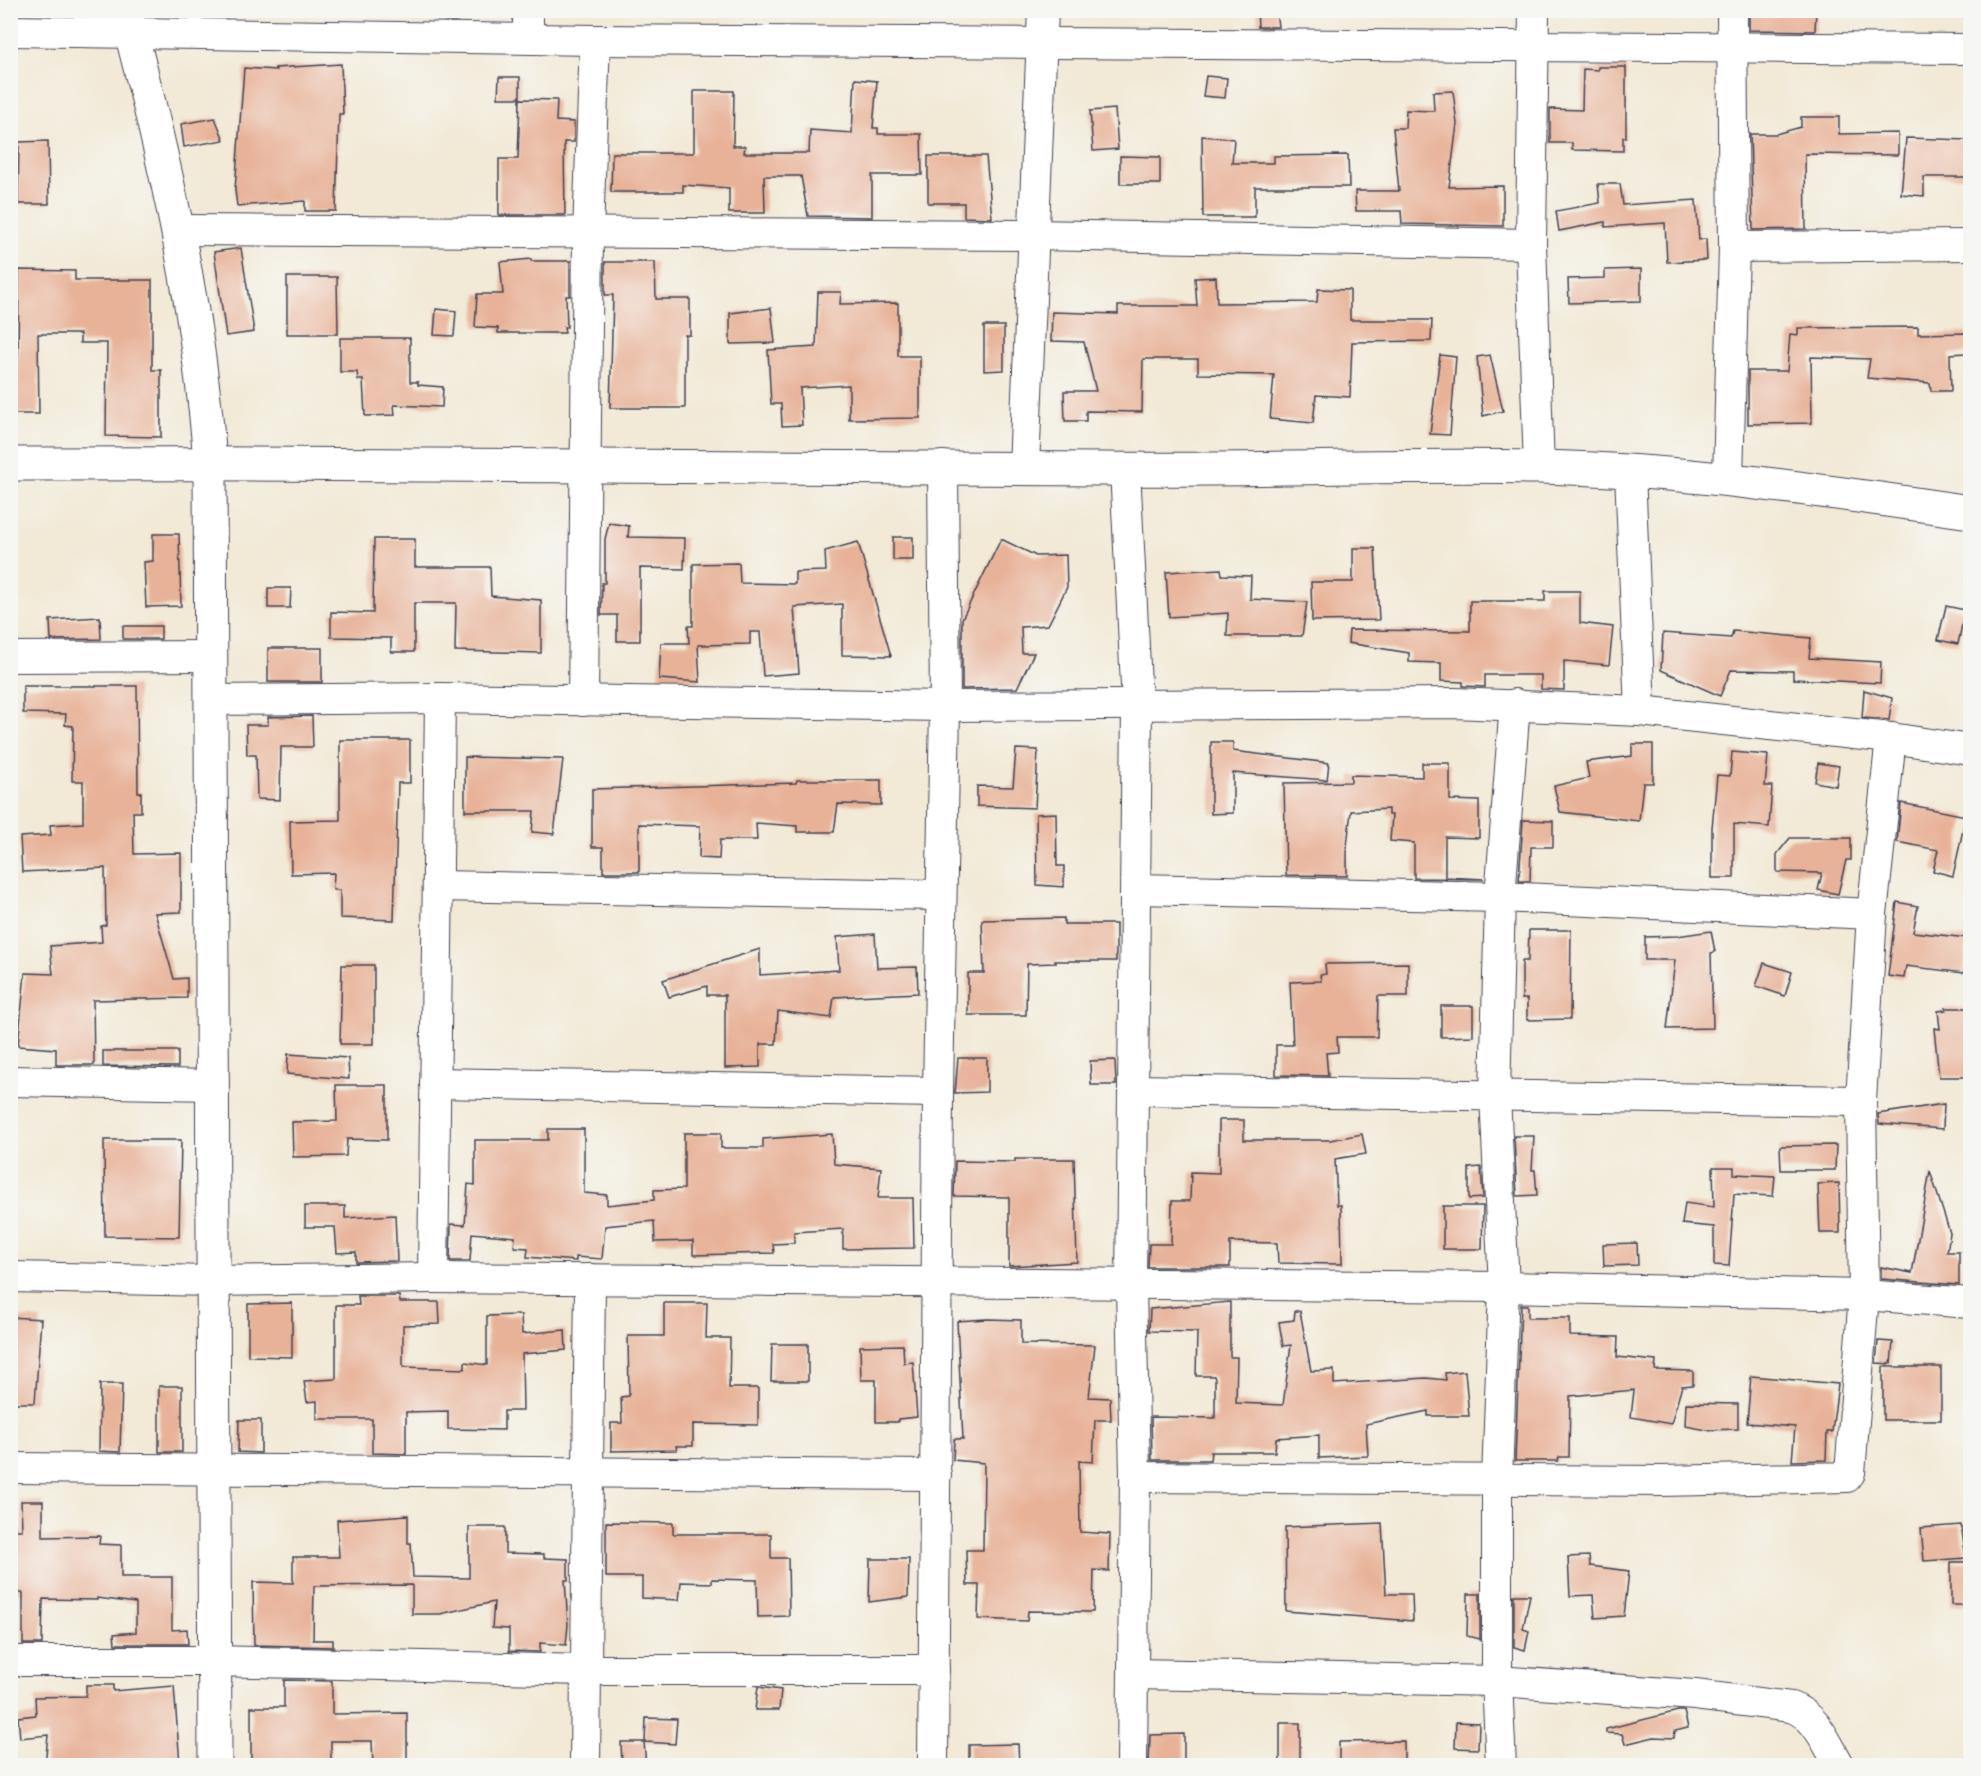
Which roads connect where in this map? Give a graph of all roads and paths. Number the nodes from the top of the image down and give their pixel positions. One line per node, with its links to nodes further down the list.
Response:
1 (1043, 10): 8 (street)
2 (1534, 10): 9 (street)
3 (1732, 10): 10 (street)
4 (128, 23): 5 (street); 6 (street); 12 (street)
5 (528, 24): 7 (street)
6 (10, 32)
7 (596, 40): 8 (street); 13 (street)
8 (1043, 42): 9 (street); 14 (street)
9 (1533, 45): 10 (street); 15 (street)
10 (1732, 49): 11 (street); 17 (street)
11 (1971, 49)
12 (178, 230): 13 (street); 18 (street)
13 (588, 234): 14 (street); 20 (street)
14 (1033, 235): 15 (street); 23 (street)
15 (1531, 244): 22 (street)
16 (1971, 244): 17 (street)
17 (1734, 247): 26 (street)
18 (210, 463): 19 (street); 20 (street); 28 (street)
19 (10, 464)
20 (587, 466): 21 (street); 32 (street)
21 (943, 466): 23 (street); 35 (street)
22 (1539, 467): 24 (street); 25 (street)
23 (1024, 468): 24 (street)
24 (1125, 469): 33 (street)
25 (1630, 472): 26 (street); 36 (street)
26 (1728, 479): 27 (street)
27 (1971, 512)
28 (212, 656): 29 (street); 31 (street)
29 (10, 657)
30 (440, 698): 31 (street); 32 (street); 39 (street)
31 (212, 700): 46 (street)
32 (583, 701): 35 (street)
33 (1137, 705): 34 (street); 35 (street); 40 (street)
34 (1515, 705): 36 (street); 42 (street)
35 (945, 706): 41 (street)
36 (1640, 711): 37 (street)
37 (1891, 738): 38 (street); 43 (street)
38 (1971, 750)
39 (438, 886): 41 (street); 45 (street)
40 (1137, 888): 42 (street); 47 (street)
41 (940, 895): 48 (street)
42 (1500, 897): 43 (street); 49 (street)
43 (1872, 914): 50 (street)
44 (10, 1081): 46 (street)
45 (435, 1083): 48 (street); 52 (street)
46 (213, 1085): 54 (street)
47 (1133, 1090): 49 (street); 56 (street)
48 (938, 1092): 55 (street)
49 (1496, 1095): 50 (street); 57 (street)
50 (1861, 1101): 58 (street)
51 (10, 1277): 54 (street)
52 (433, 1278): 53 (street); 54 (street)
53 (590, 1279): 55 (street); 62 (street)
54 (213, 1281): 61 (street)
55 (937, 1282): 56 (street); 63 (street)
56 (1131, 1285): 57 (street); 64 (street)
57 (1504, 1287): 58 (street); 65 (street)
58 (1864, 1295): 59 (street); 65 (street)
59 (1971, 1303)
60 (10, 1468): 61 (street)
61 (213, 1471): 62 (street); 67 (street)
62 (590, 1473): 63 (street); 68 (street)
63 (936, 1475): 69 (street)
64 (1135, 1477): 65 (street); 70 (street)
65 (1497, 1480): 71 (street)
66 (10, 1660): 67 (street)
67 (215, 1661): 68 (street); 72 (street)
68 (586, 1670): 69 (street); 73 (street)
69 (934, 1670): 74 (street)
70 (1134, 1674): 71 (street); 75 (street)
71 (1497, 1681): 76 (street); 77 (street)
72 (214, 1766)
73 (585, 1766)
74 (933, 1766)
75 (1132, 1766)
76 (1501, 1766)
77 (1840, 1766)

